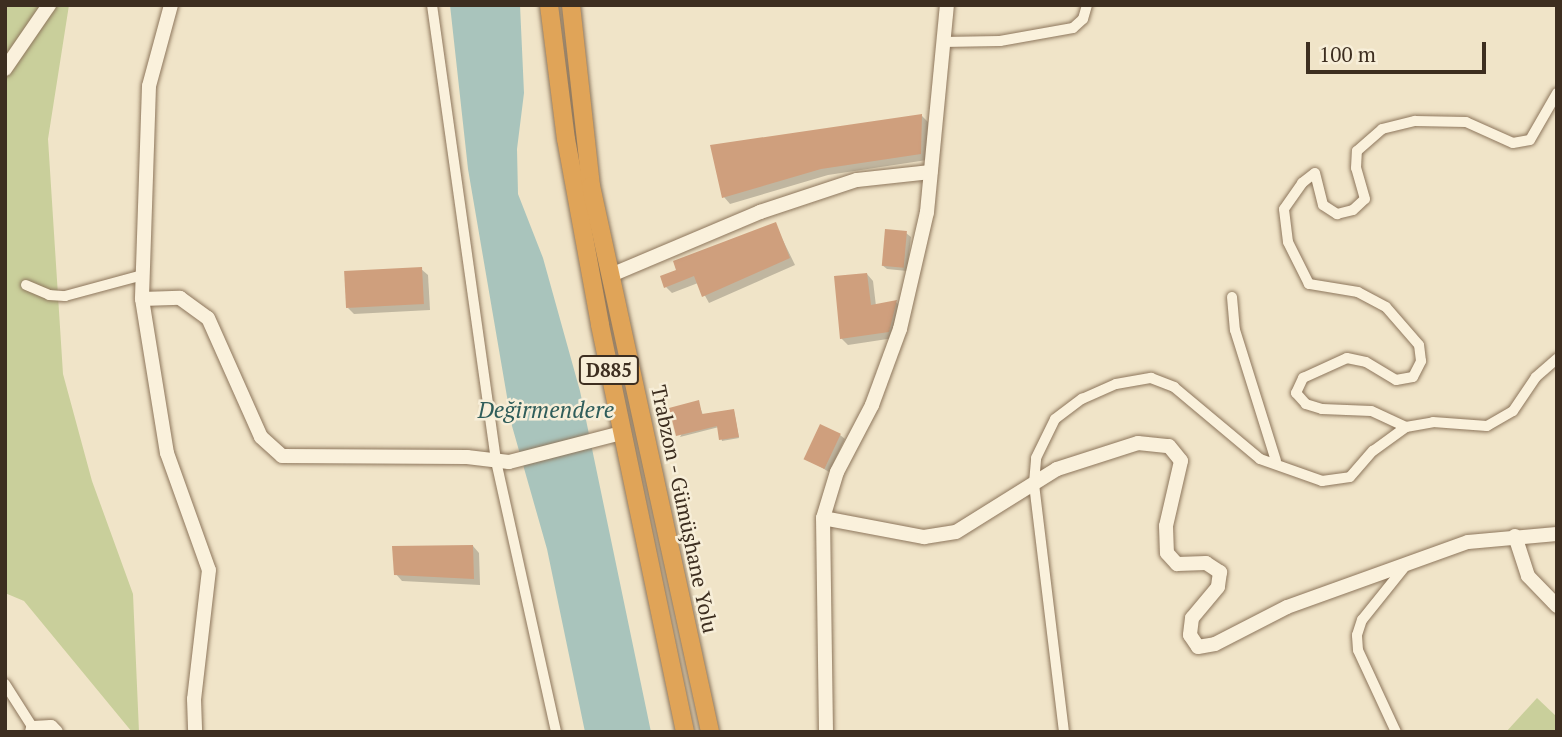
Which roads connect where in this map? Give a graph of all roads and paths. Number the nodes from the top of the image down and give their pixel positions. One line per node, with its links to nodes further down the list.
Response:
1 (49, 5): 9 (street)
2 (171, 5): 12 (street)
3 (432, 5): 21 (street)
4 (549, 5): 19 (highway, D885)
5 (571, 5): 13 (highway, Trabzon - Gümüşhane Yolu / D885)
6 (947, 5): 8 (street)
7 (1087, 5): 8 (street)
8 (943, 42): 11 (street)
9 (5, 69)
10 (1557, 93): 18 (street)
11 (931, 172): 13 (street); 23 (street)
12 (142, 275): 14 (street); 16 (street)
13 (611, 275): 34 (highway, Trabzon - Gümüşhane Yolu / D885)
14 (26, 285)
15 (1232, 297): 20 (street)
16 (142, 299): 21 (street); 31 (street)
17 (1557, 359): 18 (street)
18 (1406, 427): 20 (street)
19 (614, 435): 21 (street); 33 (highway, D885)
20 (1276, 461): 22 (street)
21 (502, 462): 32 (street)
22 (1034, 483): 23 (street); 26 (street); 36 (street)
23 (823, 518): 35 (street)
24 (1557, 534): 25 (street)
25 (1515, 536): 26 (street); 27 (street)
26 (1408, 564): 37 (street)
27 (1557, 606)
28 (5, 684): 29 (street)
29 (32, 730): 30 (street)
30 (56, 732)
31 (195, 732)
32 (556, 732)
33 (685, 732)
34 (710, 732)
35 (826, 732)
36 (1064, 732)
37 (1396, 732)

